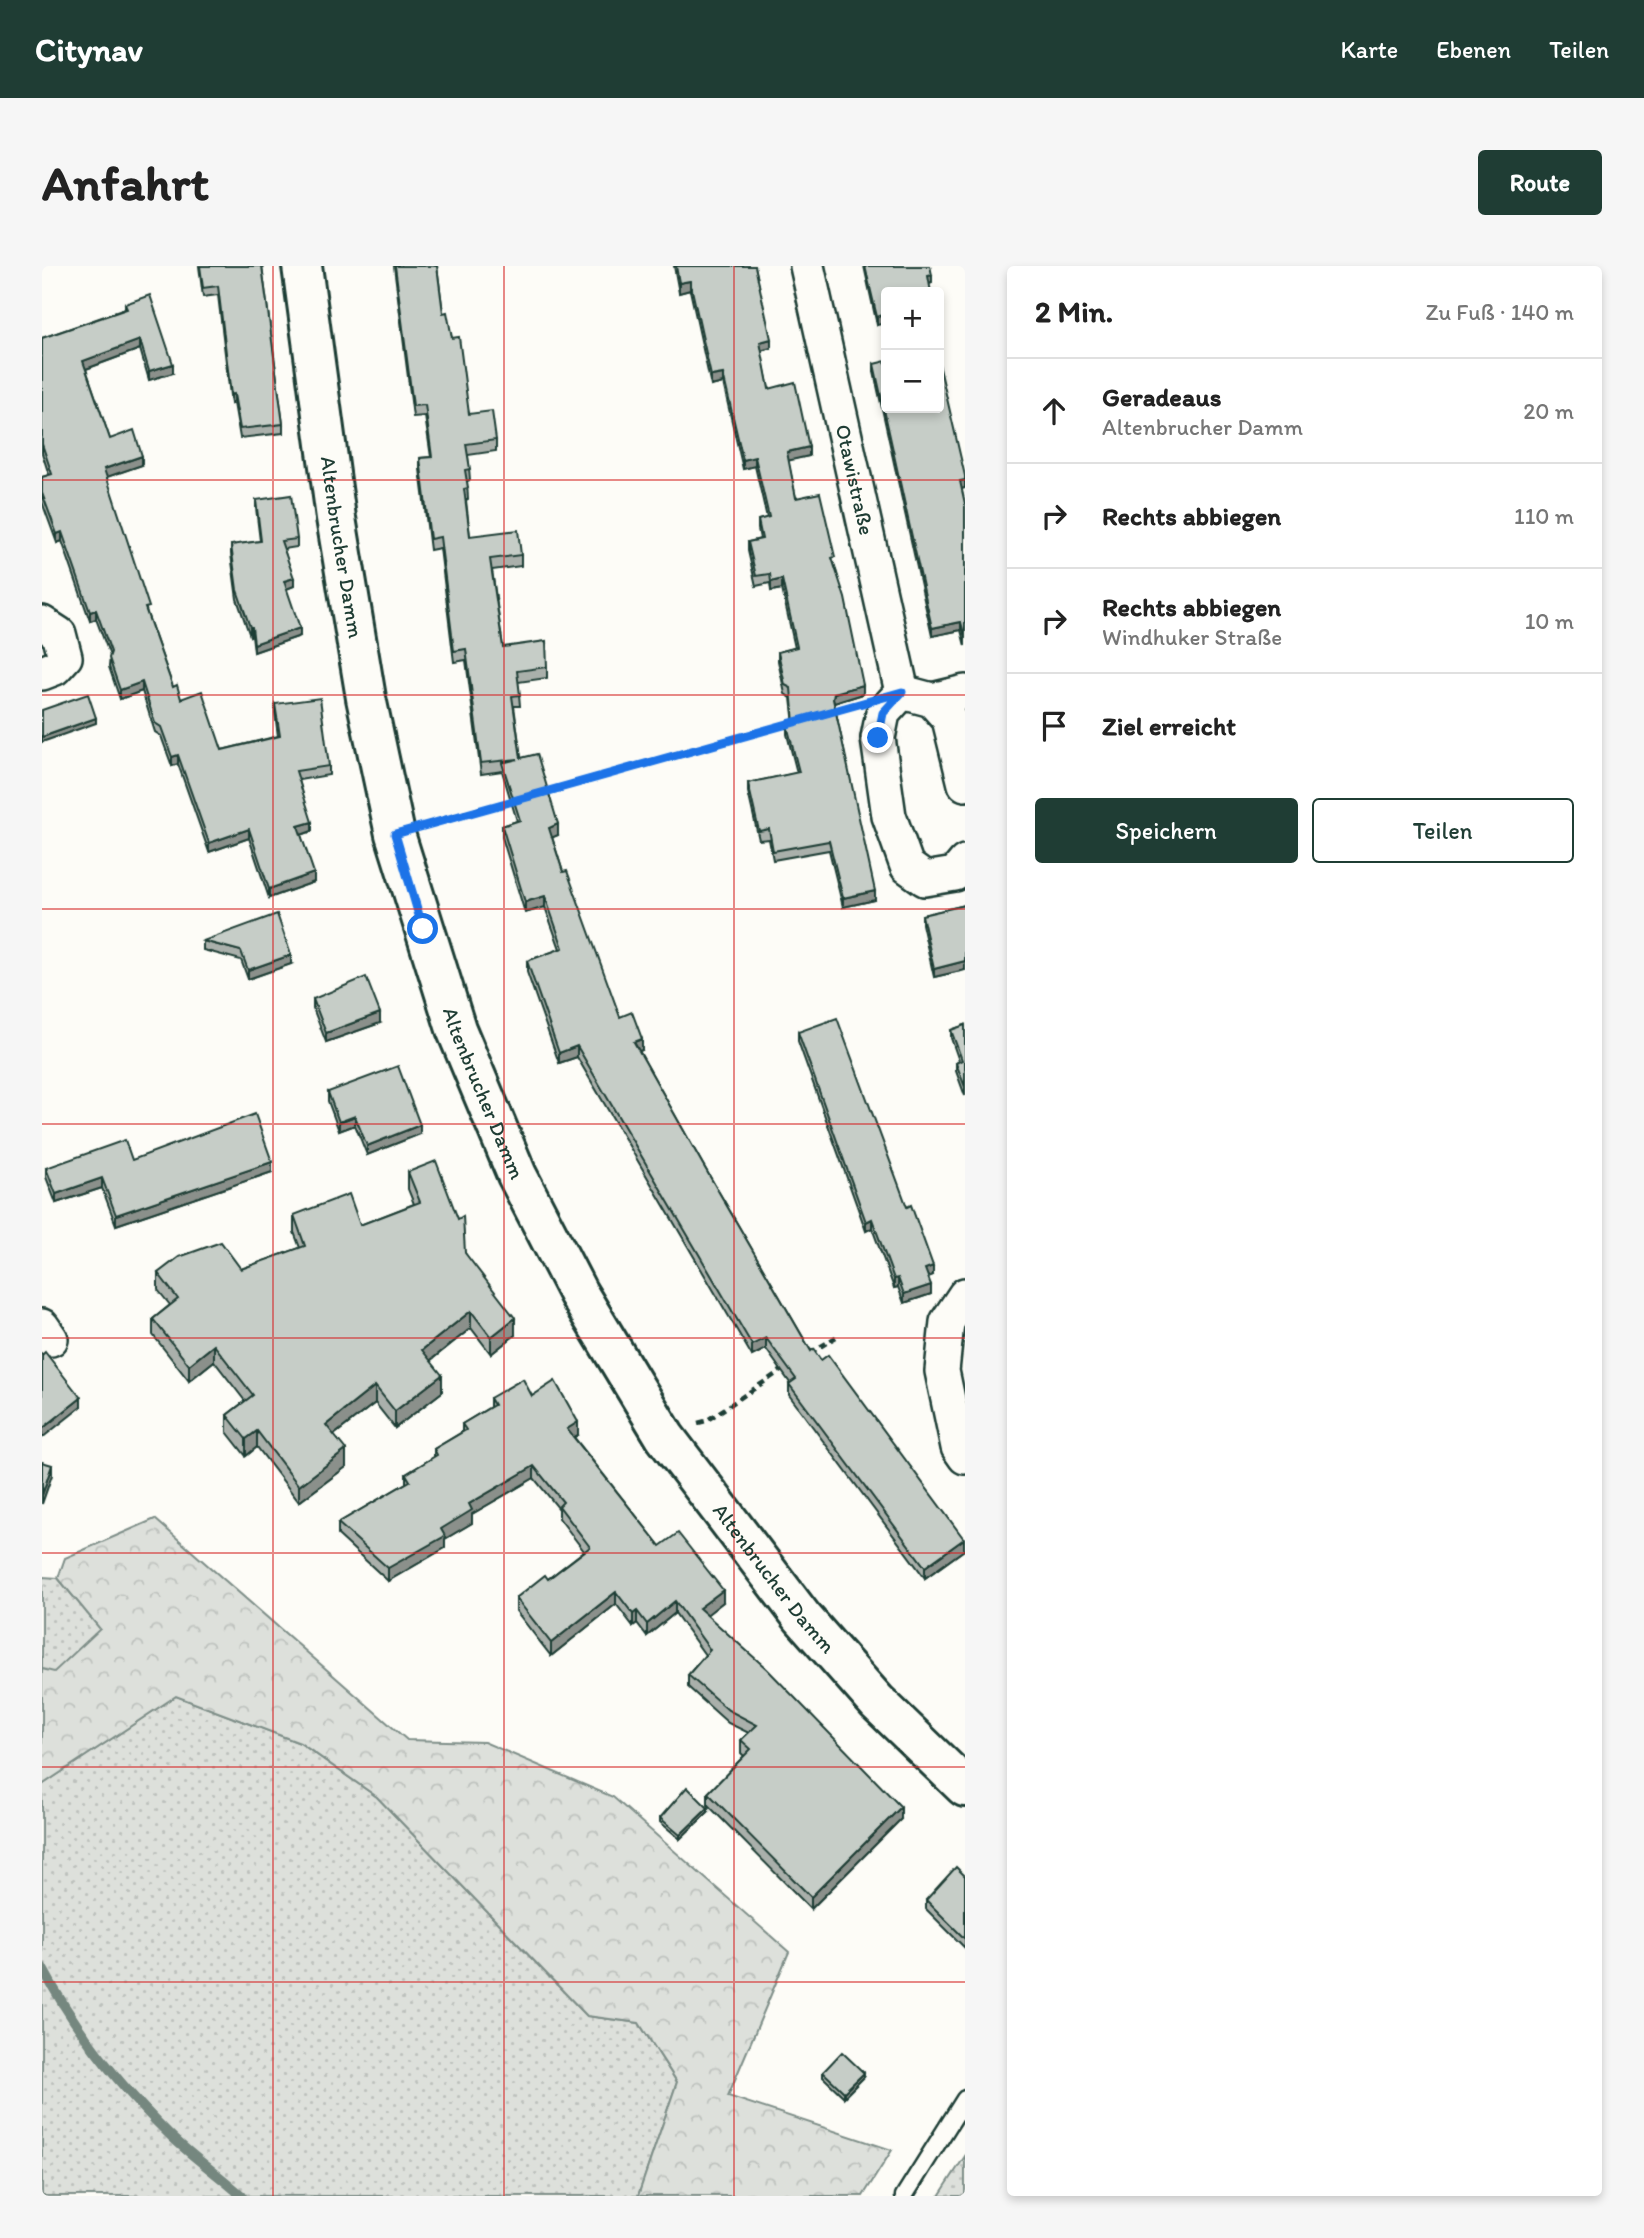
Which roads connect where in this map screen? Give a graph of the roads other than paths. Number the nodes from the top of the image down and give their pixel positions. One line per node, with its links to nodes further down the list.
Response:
1 (302, 266): 11 (main road, Altenbrucher Damm)
2 (807, 266): 6 (street, Otawistraße)
3 (42, 623): 4 (street)
4 (42, 673)
5 (965, 692): 6 (street)
6 (917, 696): 7 (street); 8 (street)
7 (965, 784)
8 (965, 862)
9 (965, 1295): 10 (street)
10 (965, 1457)
11 (965, 1787)
12 (965, 2099): 13 (lane)
13 (904, 2196)

